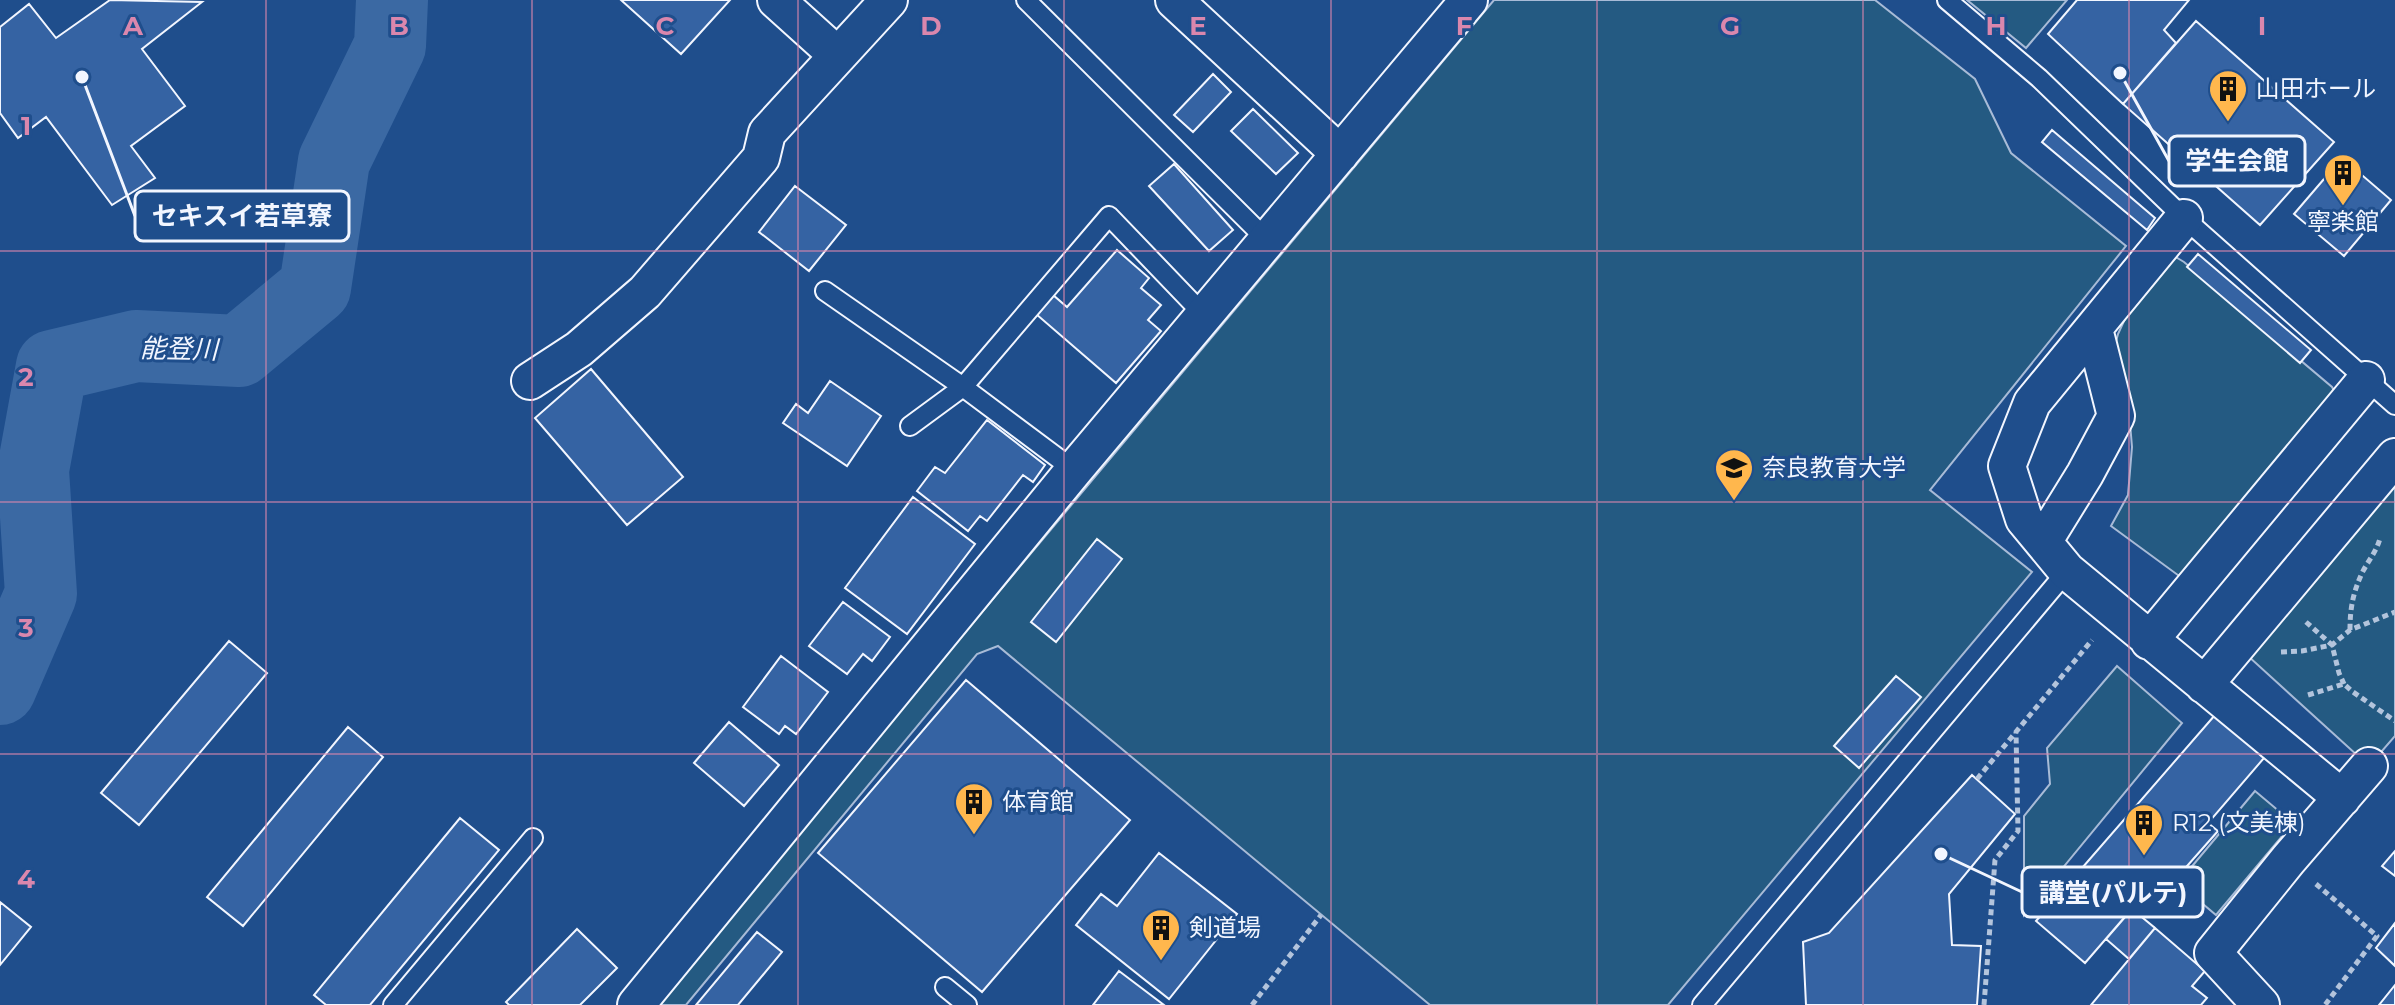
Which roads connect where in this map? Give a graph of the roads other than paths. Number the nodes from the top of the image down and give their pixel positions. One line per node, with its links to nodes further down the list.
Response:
1 (776, 0): 7 (street)
2 (889, 0): 7 (street)
3 (1026, 0): 10 (lane)
4 (1174, 0): 8 (street)
5 (1469, 0): 8 (street)
6 (1947, 0): 9 (lane)
7 (837, 55): 14 (street)
8 (1340, 154): 10 (street)
9 (2184, 218): 13 (street); 16 (lane)
10 (1268, 241): 12 (street)
11 (825, 291): 15 (lane)
12 (1204, 315): 15 (lane); 19 (street)
13 (2094, 329): 20 (street); 20 (street)
14 (530, 381)
15 (963, 387): 17 (lane); 19 (lane)
16 (2387, 395): 22 (street)
17 (910, 426)
18 (2395, 457): 23 (street)
19 (1074, 470): 29 (street)
20 (2043, 542): 21 (street)
21 (2067, 571): 22 (street); 31 (lane)
22 (2149, 641): 23 (street)
23 (2204, 685): 25 (street)
24 (2369, 766): 25 (street)
25 (2342, 798): 32 (street)
26 (533, 838): 28 (lane)
27 (945, 987): 30 (lane)
28 (393, 1005)
29 (636, 1005)
30 (967, 1005)
31 (1702, 1005)
32 (2261, 1005)

